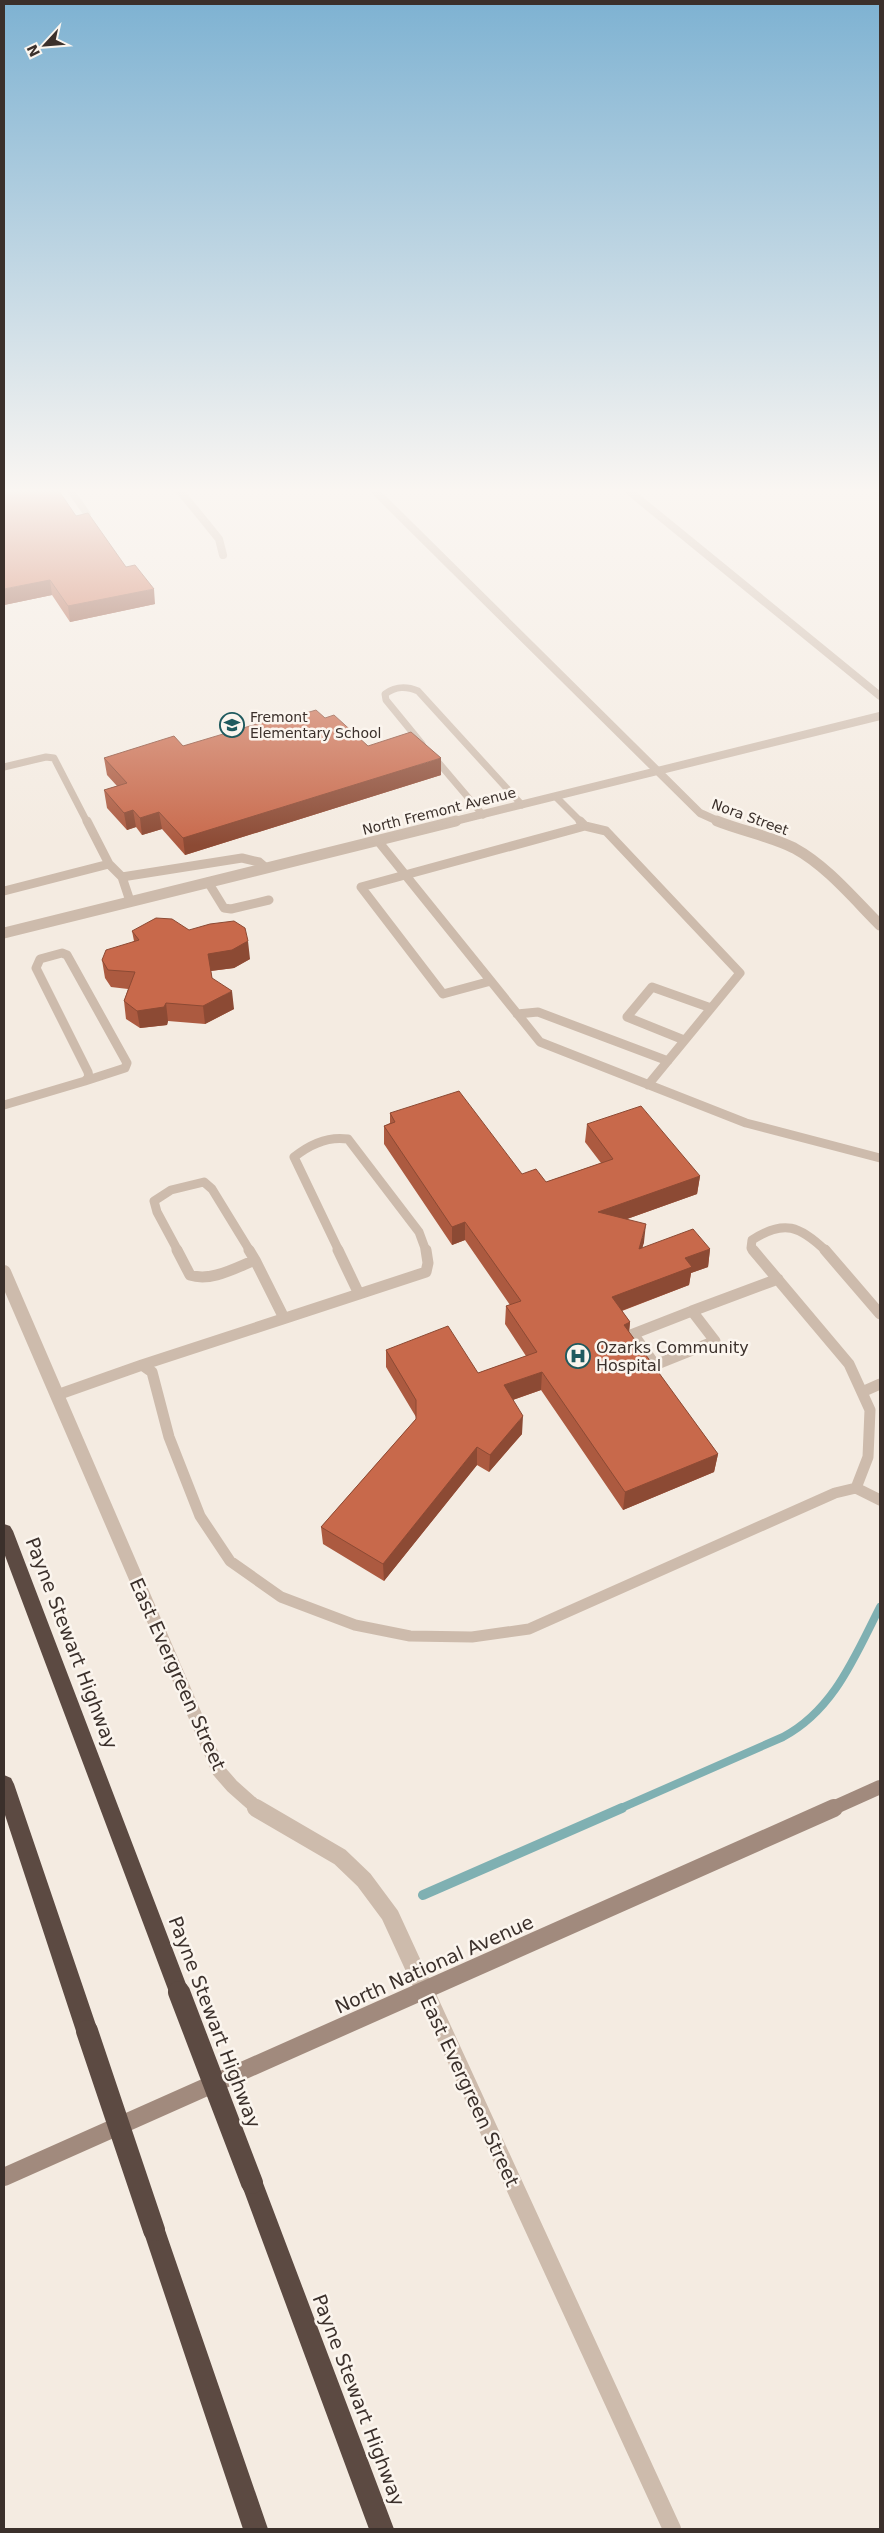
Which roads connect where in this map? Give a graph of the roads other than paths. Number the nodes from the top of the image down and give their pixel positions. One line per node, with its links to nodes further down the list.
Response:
1 (494, 609): 6 (street, Nora Street)
2 (774, 609): 3 (street)
3 (880, 696)
4 (880, 716): 6 (street, North Fremont Avenue)
5 (4, 766): 12 (lane)
6 (658, 772): 7 (street, North Fremont Avenue); 20 (street, Nora Street)
7 (556, 797): 8 (street, North Fremont Avenue); 10 (lane)
8 (522, 806): 9 (street, North Fremont Avenue); 9 (lane)
9 (483, 815): 11 (street, North Fremont Avenue)
10 (585, 826): 14 (lane); 23 (lane)
11 (378, 840): 13 (street, North Fremont Avenue); 14 (lane)
12 (109, 864): 15 (lane); 17 (lane)
13 (266, 868): 15 (lane); 16 (street, North Fremont Avenue)
14 (406, 875): 22 (lane); 22 (lane)
15 (122, 877): 19 (lane)
16 (208, 882): 18 (lane); 19 (street, North Fremont Avenue)
17 (4, 890)
18 (269, 900)
19 (130, 901): 21 (street, North Fremont Avenue)
20 (880, 925)
21 (4, 933)
22 (491, 981): 24 (lane)
23 (711, 1008): 25 (lane); 25 (lane)
24 (517, 1014): 26 (lane); 28 (lane)
25 (684, 1040): 26 (lane)
26 (668, 1061): 28 (lane)
27 (85, 1081): 27 (lane); 29 (lane)
28 (648, 1084): 30 (lane)
29 (4, 1105)
30 (880, 1158)
31 (255, 1260): 31 (lane); 37 (lane)
32 (4, 1272): 41 (street, East Evergreen Street)
33 (778, 1279): 35 (lane); 36 (lane); 40 (lane)
34 (359, 1294): 34 (lane); 37 (lane)
35 (692, 1311): 35 (lane)
36 (880, 1314)
37 (284, 1318): 38 (lane)
38 (142, 1365): 41 (lane); 42 (lane)
39 (880, 1384): 40 (lane)
40 (862, 1392): 42 (lane)
41 (56, 1395): 47 (street, East Evergreen Street)
42 (856, 1488): 43 (lane)
43 (880, 1500)
44 (4, 1531): 50 (highway, Payne Stewart Highway, bridge)
45 (4, 1784): 49 (highway, bridge)
46 (880, 1787): 47 (main road, North National Avenue)
47 (424, 1992): 48 (main road, North National Avenue); 51 (street, East Evergreen Street)
48 (4, 2177)
49 (256, 2529)
50 (382, 2529)
51 (672, 2529)

